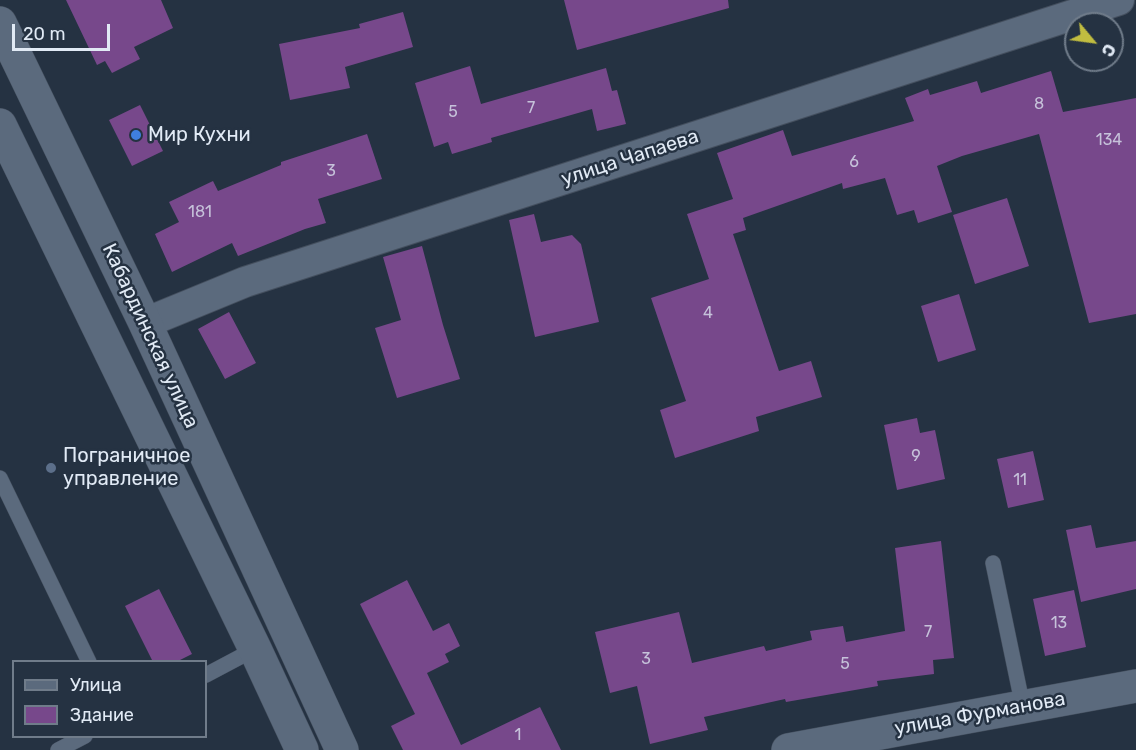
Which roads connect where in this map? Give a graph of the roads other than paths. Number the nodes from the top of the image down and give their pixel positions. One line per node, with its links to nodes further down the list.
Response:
1 (1119, 0): 4 (street, улица Чапаева)
2 (0, 23): 4 (main road, Кабардинская улица)
3 (0, 124): 7 (main road, Кабардинская улица)
4 (145, 323): 15 (main road, Кабардинская улица)
5 (0, 478): 8 (lane)
6 (993, 562): 11 (lane)
7 (255, 649): 9 (lane); 14 (main road, Кабардинская улица)
8 (88, 660)
9 (207, 674)
10 (1136, 686): 11 (main road, улица Фурманова)
11 (1023, 707): 16 (main road, улица Фурманова)
12 (81, 738): 13 (lane)
13 (57, 750)
14 (302, 750)
15 (342, 750)
16 (788, 750)

